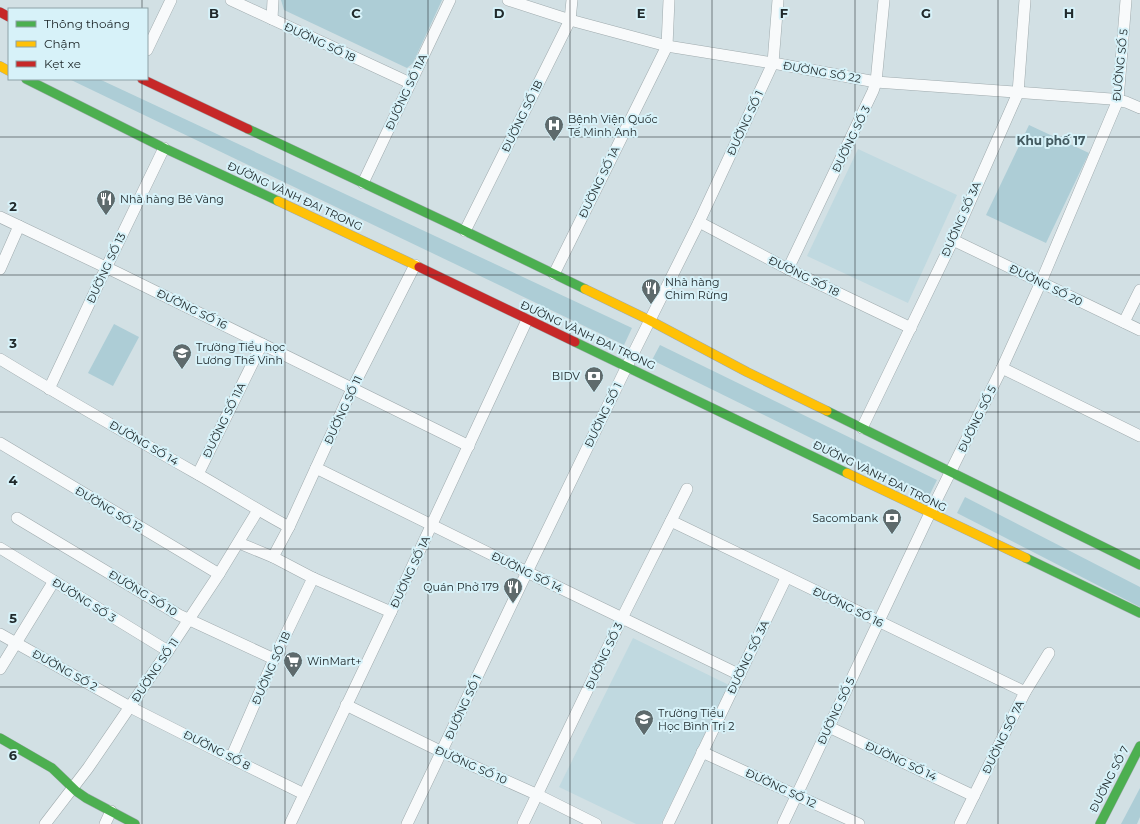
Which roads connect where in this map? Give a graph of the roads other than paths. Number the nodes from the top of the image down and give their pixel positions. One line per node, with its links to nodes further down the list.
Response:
1 (171, 0): 15 (street)
2 (231, 0): 12 (street, ĐƯỜNG SỐ 18)
3 (273, 0): 12 (street)
4 (450, 0): 20 (street, ĐƯỜNG SỐ 11A)
5 (508, 0): 13 (street, ĐƯỜNG SỐ 22)
6 (572, 0): 13 (street, ĐƯỜNG SỐ 1B)
7 (669, 0): 14 (street, ĐƯỜNG SỐ 1A)
8 (778, 0): 16 (street, ĐƯỜNG SỐ 1)
9 (884, 0): 19 (street, ĐƯỜNG SỐ 3)
10 (1025, 0): 21 (street, ĐƯỜNG SỐ 3A)
11 (1126, 0): 22 (street, ĐƯỜNG SỐ 5)
12 (272, 19): 20 (street, ĐƯỜNG SỐ 18)
13 (570, 20): 14 (street, ĐƯỜNG SỐ 22); 29 (street, ĐƯỜNG SỐ 1B)
14 (667, 46): 16 (street, ĐƯỜNG SỐ 22); 35 (street, ĐƯỜNG SỐ 1A)
15 (148, 48)
16 (773, 63): 19 (street, ĐƯỜNG SỐ 22); 27 (street, ĐƯỜNG SỐ 1)
17 (28, 80): 24 (street, ĐƯỜNG VÀNH ĐAI TRONG)
18 (144, 80): 25 (street)
19 (876, 82): 21 (street, ĐƯỜNG SỐ 22); 33 (street, ĐƯỜNG SỐ 3)
20 (410, 83): 25 (street, ĐƯỜNG SỐ 11A)
21 (1018, 93): 22 (street, ĐƯỜNG SỐ 22); 30 (street, ĐƯỜNG SỐ 3A)
22 (1118, 100): 23 (street, ĐƯỜNG SỐ 22); 36 (street, ĐƯỜNG SỐ 5)
23 (1140, 108)
24 (164, 148): 31 (street, ĐƯỜNG VÀNH ĐAI TRONG); 32 (street, ĐƯỜNG SỐ 13)
25 (363, 183): 29 (street)
26 (0, 217): 28 (street, ĐƯỜNG SỐ 16)
27 (699, 222): 33 (street, ĐƯỜNG SỐ 18); 39 (street, ĐƯỜNG SỐ 1)
28 (19, 226): 32 (street, ĐƯỜNG SỐ 16); 34 (street)
29 (465, 230): 35 (street)
30 (953, 240): 36 (street, ĐƯỜNG SỐ 20); 41 (street, ĐƯỜNG SỐ 3A)
31 (415, 264): 38 (street, ĐƯỜNG VÀNH ĐAI TRONG); 48 (street, ĐƯỜNG SỐ 11)
32 (106, 268): 43 (street, ĐƯỜNG SỐ 16); 47 (street, ĐƯỜNG SỐ 13)
33 (788, 269): 41 (street, ĐƯỜNG SỐ 18)
34 (0, 270)
35 (554, 274): 39 (street)
36 (1041, 282): 40 (street, ĐƯỜNG SỐ 20); 46 (street, ĐƯỜNG SỐ 5)
37 (1140, 290): 40 (street)
38 (528, 320): 45 (street, ĐƯỜNG VÀNH ĐAI TRONG); 52 (street, ĐƯỜNG SỐ 1A)
39 (649, 320): 45 (street, ĐƯỜNG SỐ 1); 49 (street)
40 (1124, 322): 42 (street, ĐƯỜNG SỐ 20)
41 (911, 328): 49 (street, ĐƯỜNG SỐ 3A)
42 (1140, 330)
43 (262, 344): 48 (street, ĐƯỜNG SỐ 16); 55 (street, ĐƯỜNG SỐ 11A)
44 (0, 359): 47 (street, ĐƯỜNG SỐ 14)
45 (627, 366): 58 (street, ĐƯỜNG VÀNH ĐAI TRONG); 67 (street, ĐƯỜNG SỐ 1)
46 (1002, 368): 50 (street); 54 (street, ĐƯỜNG SỐ 5)
47 (49, 389): 55 (street, ĐƯỜNG SỐ 14)
48 (352, 389): 52 (street, ĐƯỜNG SỐ 16); 53 (street, ĐƯỜNG SỐ 11)
49 (862, 428): 54 (street)
50 (1140, 436)
51 (0, 444): 68 (street, ĐƯỜNG SỐ 12)
52 (468, 446): 61 (street, ĐƯỜNG SỐ 1A)
53 (316, 468): 61 (street, ĐƯỜNG SỐ 14); 62 (street, ĐƯỜNG SỐ 11)
54 (951, 472): 58 (street, ĐƯỜNG SỐ 5); 66 (street)
55 (198, 474): 57 (street, ĐƯỜNG SỐ 14)
56 (687, 489): 60 (street, ĐƯỜNG SỐ 3)
57 (258, 510): 62 (street, ĐƯỜNG SỐ 14); 63 (street, ĐƯỜNG SỐ 11)
58 (930, 513): 73 (street, ĐƯỜNG VÀNH ĐAI TRONG); 76 (street, ĐƯỜNG SỐ 5)
59 (17, 518): 75 (street, ĐƯỜNG SỐ 10)
60 (671, 521): 70 (street, ĐƯỜNG SỐ 16); 74 (street, ĐƯỜNG SỐ 3)
61 (431, 526): 67 (street, ĐƯỜNG SỐ 14); 72 (street, ĐƯỜNG SỐ 1A)
62 (289, 527): 65 (street, ĐƯỜNG SỐ 11)
63 (238, 543): 65 (street); 68 (street, ĐƯỜNG SỐ 11)
64 (0, 548): 71 (street, ĐƯỜNG SỐ 3)
65 (274, 557): 69 (street)
66 (1140, 565)
67 (527, 572): 74 (street, ĐƯỜNG SỐ 14); 90 (street, ĐƯỜNG SỐ 1)
68 (219, 574): 75 (street, ĐƯỜNG SỐ 11)
69 (313, 578): 72 (street); 81 (street, ĐƯỜNG SỐ 1B)
70 (786, 578): 76 (street, ĐƯỜNG SỐ 16); 83 (street, ĐƯỜNG SỐ 3A)
71 (54, 581): 78 (street); 79 (street, ĐƯỜNG SỐ 3)
72 (391, 612): 85 (street, ĐƯỜNG SỐ 1A)
73 (1140, 613)
74 (622, 618): 83 (street, ĐƯỜNG SỐ 14); 95 (street, ĐƯỜNG SỐ 3)
75 (189, 620): 79 (street, ĐƯỜNG SỐ 11); 81 (street, ĐƯỜNG SỐ 10)
76 (879, 622): 84 (street, ĐƯỜNG SỐ 16); 87 (street, ĐƯỜNG SỐ 5)
77 (0, 634): 78 (street, ĐƯỜNG SỐ 2)
78 (16, 643): 82 (street); 86 (street, ĐƯỜNG SỐ 2)
79 (168, 651): 86 (street, ĐƯỜNG SỐ 11)
80 (1049, 653): 84 (street, ĐƯỜNG SỐ 7A)
81 (274, 659): 92 (street, ĐƯỜNG SỐ 1B)
82 (0, 668)
83 (740, 674): 91 (street, ĐƯỜNG SỐ 3A)
84 (1025, 692): 97 (street, ĐƯỜNG SỐ 7A)
85 (346, 705): 90 (street, ĐƯỜNG SỐ 10); 94 (street, ĐƯỜNG SỐ 1A)
86 (130, 706): 92 (street, ĐƯỜNG SỐ 8); 93 (street, ĐƯỜNG SỐ 11)
87 (829, 727): 96 (street, ĐƯỜNG SỐ 5); 97 (street, ĐƯỜNG SỐ 14)
88 (0, 738): 93 (street)
89 (1140, 746): 110 (street, ĐƯỜNG SỐ 7)
90 (442, 752): 95 (street, ĐƯỜNG SỐ 10); 103 (street, ĐƯỜNG SỐ 1)
91 (702, 752): 96 (street, ĐƯỜNG SỐ 12); 106 (street, ĐƯỜNG SỐ 3A)
92 (231, 758): 94 (street, ĐƯỜNG SỐ 8)
93 (73, 788): 98 (street); 99 (street, ĐƯỜNG SỐ 11)
94 (304, 794): 102 (street, ĐƯỜNG SỐ 1A)
95 (538, 795): 104 (street, ĐƯỜNG SỐ 3); 105 (street, ĐƯỜNG SỐ 10)
96 (796, 795): 107 (street, ĐƯỜNG SỐ 5); 108 (street, ĐƯỜNG SỐ 12)
97 (974, 796): 109 (street, ĐƯỜNG SỐ 7A)
98 (111, 812): 100 (street); 101 (street)
99 (46, 824)
100 (105, 824)
101 (135, 824)
102 (290, 824)
103 (407, 824)
104 (523, 824)
105 (596, 824)
106 (668, 824)
107 (783, 824)
108 (860, 824)
109 (960, 824)
110 (1100, 824)

